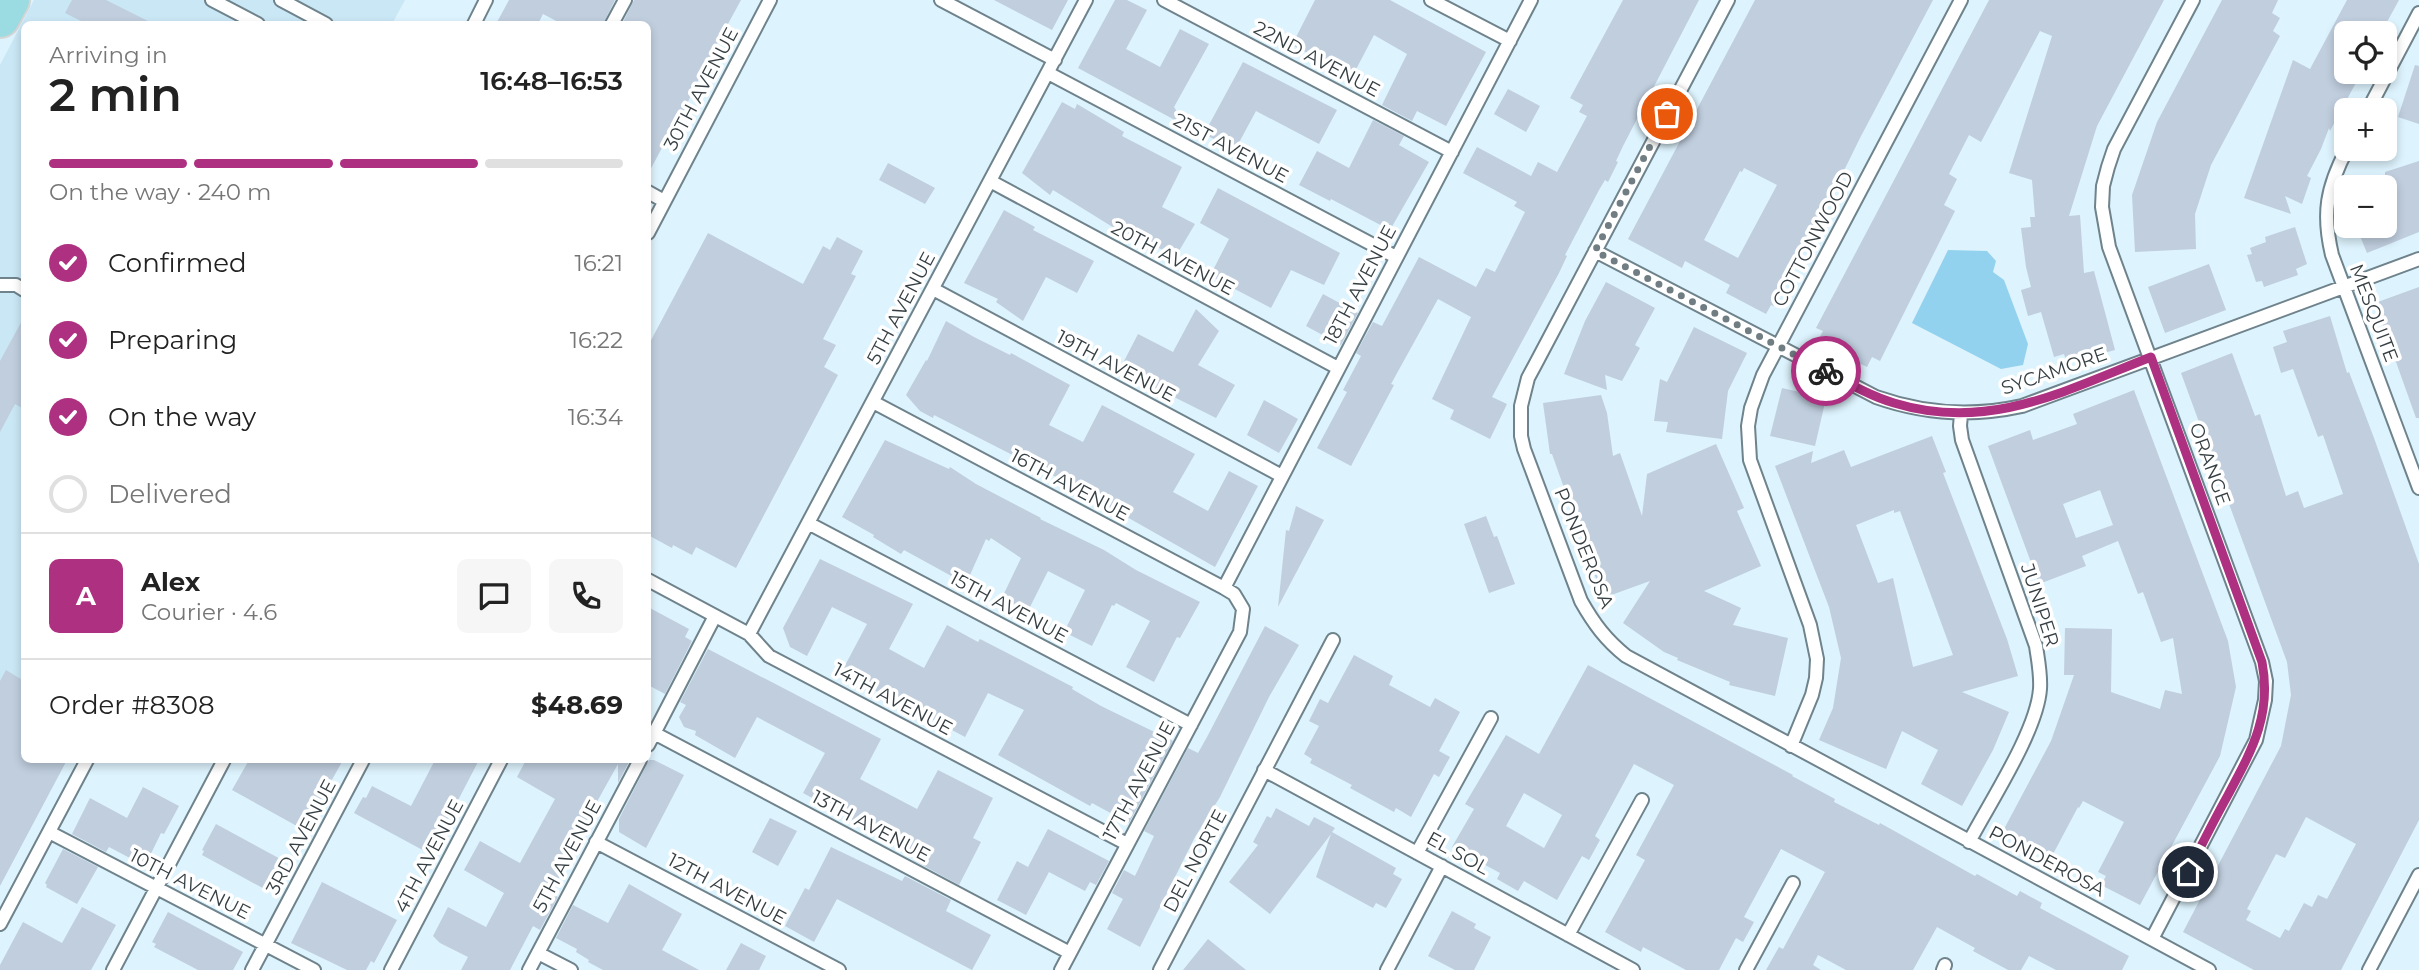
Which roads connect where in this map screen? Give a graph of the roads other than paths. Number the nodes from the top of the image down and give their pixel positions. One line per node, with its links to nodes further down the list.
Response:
1 (9, 0): 16 (main road)
2 (212, 0): 17 (lane)
3 (281, 0): 18 (lane)
4 (486, 0): 19 (lane)
5 (625, 0): 20 (lane)
6 (770, 0): 29 (lane, 30TH AVENUE)
7 (941, 0): 22 (lane)
8 (1086, 0): 22 (lane, 5TH AVENUE)
9 (1164, 0): 25 (lane, 22ND AVENUE)
10 (1431, 0): 21 (lane)
11 (1531, 0): 21 (lane, 18TH AVENUE)
12 (1728, 0): 31 (lane, PONDEROSA)
13 (1961, 0): 38 (lane, COTTONWOOD)
14 (2193, 0): 39 (lane, ORANGE)
15 (2419, 13): 24 (lane)
16 (0, 18)
17 (252, 21)
18 (320, 21)
19 (476, 21)
20 (614, 21)
21 (1510, 41): 25 (lane, 18TH AVENUE)
22 (1055, 60): 23 (lane, 5TH AVENUE)
23 (1048, 73): 27 (lane, 5TH AVENUE); 32 (lane, 21ST AVENUE)
24 (2374, 98)
25 (1452, 152): 32 (lane, 18TH AVENUE)
26 (2341, 161): 35 (lane, MESQUITE)
27 (990, 181): 37 (lane, 5TH AVENUE); 40 (lane, 20TH AVENUE)
28 (651, 194): 29 (lane)
29 (664, 201): 30 (lane, 30TH AVENUE)
30 (651, 227)
31 (1595, 251): 38 (lane, SYCAMORE); 55 (lane, PONDEROSA)
32 (1396, 257): 40 (lane, 18TH AVENUE)
33 (2419, 259): 35 (lane, SYCAMORE)
34 (0, 285): 36 (lane)
35 (2343, 287): 39 (lane, SYCAMORE); 44 (lane, MESQUITE)
36 (21, 288)
37 (933, 289): 41 (lane, 5TH AVENUE); 43 (lane, 19TH AVENUE)
38 (1779, 345): 42 (lane, SYCAMORE); 55 (lane, COTTONWOOD)
39 (2151, 357): 42 (lane, SYCAMORE); 74 (lane, ORANGE)
40 (1338, 369): 43 (lane, 18TH AVENUE)
41 (873, 402): 45 (lane, 5TH AVENUE); 47 (lane, 16TH AVENUE)
42 (1961, 414): 65 (lane, JUNIPER)
43 (1282, 476): 47 (lane, 18TH AVENUE)
44 (2419, 488)
45 (808, 523): 50 (lane, 5TH AVENUE); 53 (lane, 15TH AVENUE)
46 (651, 582): 49 (lane, 14TH AVENUE)
47 (1224, 589): 48 (lane, 16TH AVENUE)
48 (1243, 609): 53 (lane, 17TH AVENUE)
49 (715, 616): 50 (lane, 14TH AVENUE); 54 (lane)
50 (749, 634): 66 (lane, 14TH AVENUE)
51 (1333, 640): 61 (lane, DEL NORTE)
52 (1491, 718): 67 (lane)
53 (1191, 725): 66 (lane, 17TH AVENUE)
54 (651, 739): 77 (lane, 13TH AVENUE)
55 (1791, 746): 65 (lane, PONDEROSA)
56 (85, 763): 63 (lane)
57 (222, 763): 71 (lane)
58 (361, 763): 75 (lane, 3RD AVENUE)
59 (500, 763): 81 (lane, 4TH AVENUE)
60 (638, 763): 64 (lane, 5TH AVENUE)
61 (1264, 770): 67 (lane, EL SOL); 86 (lane, DEL NORTE)
62 (1642, 800): 73 (lane)
63 (49, 832): 71 (lane, 10TH AVENUE); 72 (lane)
64 (596, 842): 76 (lane, 5TH AVENUE); 84 (lane, 12TH AVENUE)
65 (1969, 842): 74 (lane, PONDEROSA)
66 (1127, 844): 77 (lane, 17TH AVENUE)
67 (1417, 853): 68 (lane, EL SOL)
68 (1442, 866): 73 (lane, EL SOL); 87 (lane)
69 (2419, 874): 91 (lane)
70 (1793, 883): 89 (lane)
71 (156, 888): 75 (lane, 10TH AVENUE); 78 (lane)
72 (0, 924)
73 (1568, 935): 88 (lane, EL SOL)
74 (2152, 939): 90 (lane, PONDEROSA)
75 (266, 945): 79 (lane, 3RD AVENUE); 80 (lane, 10TH AVENUE)
76 (538, 953): 82 (lane, 5TH AVENUE); 83 (lane)
77 (1070, 953): 85 (lane, 17TH AVENUE)
78 (113, 970)
79 (253, 970)
80 (314, 970)
81 (391, 970)
82 (529, 970)
83 (571, 970)
84 (839, 970)
85 (1061, 970)
86 (1160, 970)
87 (1387, 970)
88 (1633, 970)
89 (1746, 970)
90 (2209, 970)
91 (2369, 970)

